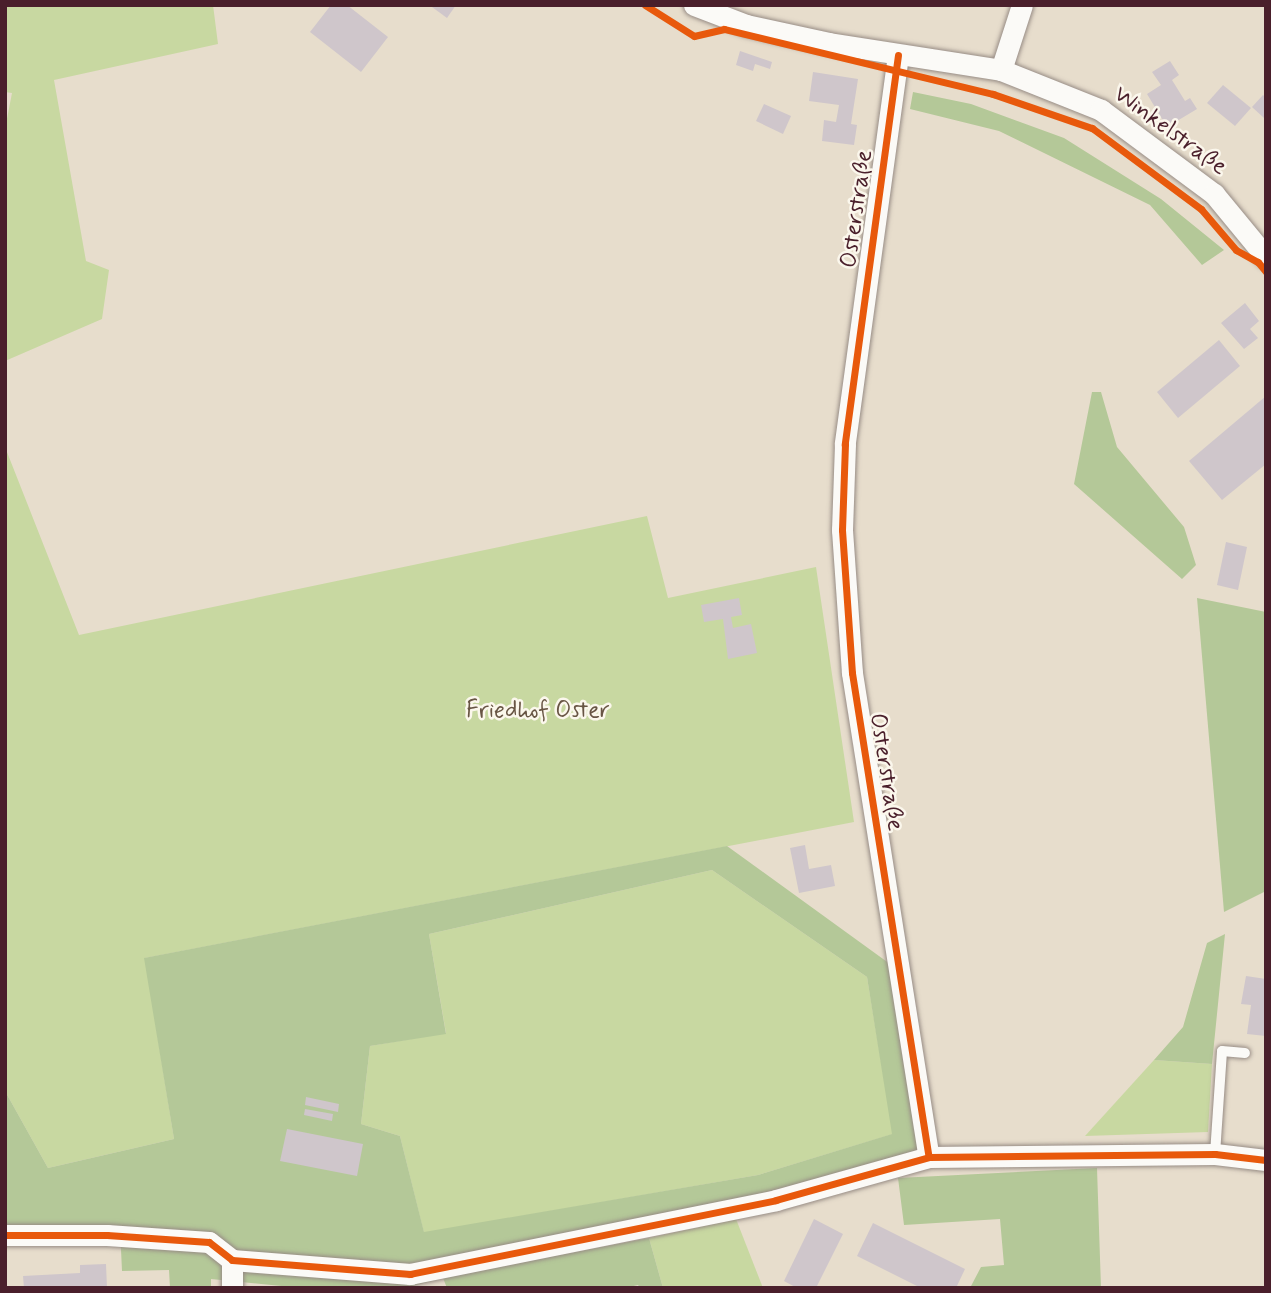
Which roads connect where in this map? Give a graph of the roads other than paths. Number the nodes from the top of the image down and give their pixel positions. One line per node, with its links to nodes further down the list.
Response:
1 (694, 5): 3 (street)
2 (1022, 5): 4 (street)
3 (898, 55): 4 (street, Winkelstraße); 8 (street, Osterstraße)
4 (1001, 70): 5 (street, Winkelstraße)
5 (1266, 257)
6 (1245, 1053): 7 (lane)
7 (1215, 1154): 8 (street); 9 (street)
8 (929, 1157): 11 (street)
9 (1266, 1160)
10 (5, 1235): 11 (street)
11 (232, 1259): 12 (street)
12 (232, 1288)

